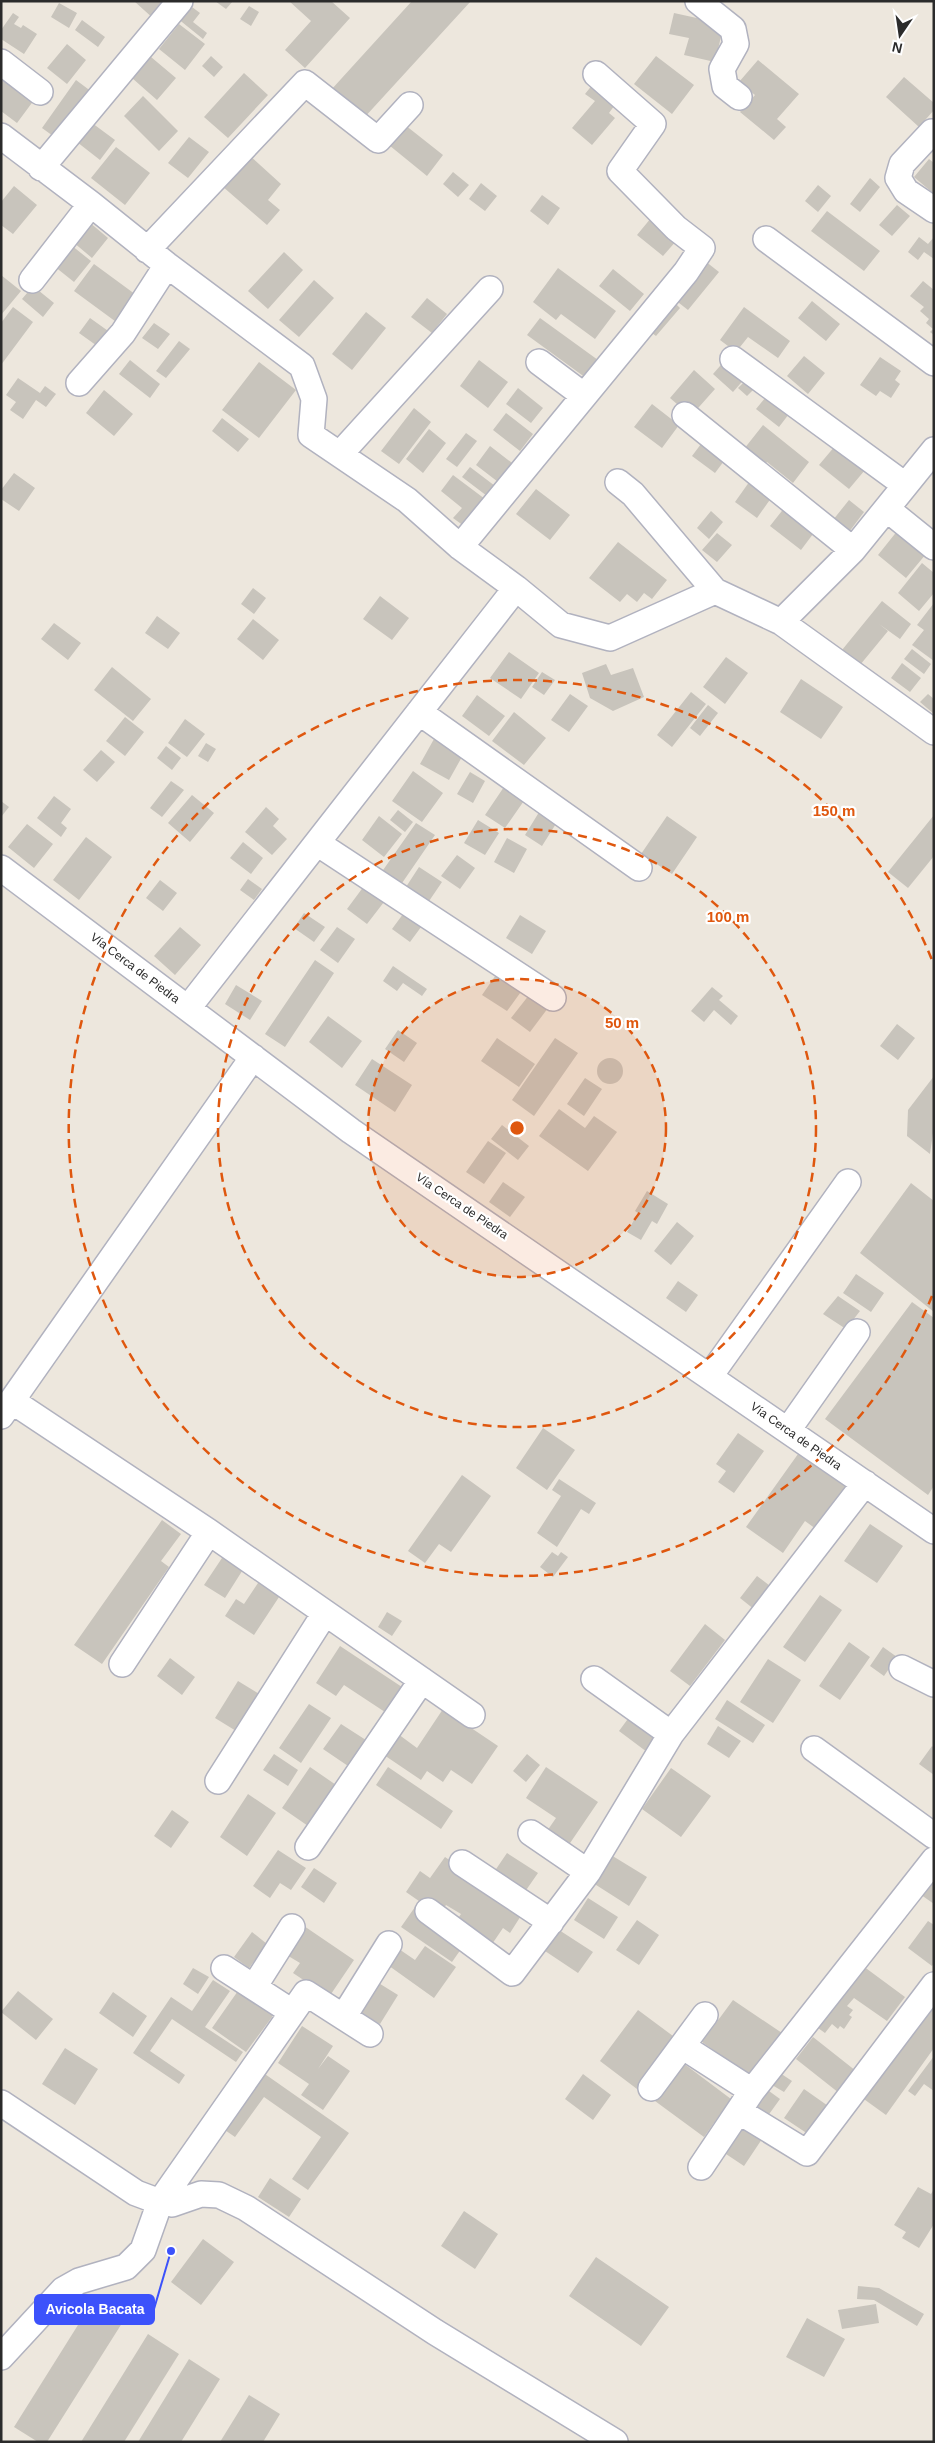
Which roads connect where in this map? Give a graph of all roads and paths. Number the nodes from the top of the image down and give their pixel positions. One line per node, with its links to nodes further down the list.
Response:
1 (180, 1): 10 (street)
2 (698, 1): 6 (street)
3 (1, 62): 5 (street)
4 (596, 74): 22 (street)
5 (40, 92)
6 (739, 97)
7 (410, 105): 14 (street)
8 (932, 132): 12 (street)
9 (1, 136): 10 (street)
10 (41, 168): 11 (street)
11 (92, 204): 14 (street); 16 (street)
12 (934, 210)
13 (766, 240): 20 (street)
14 (147, 250): 15 (street)
15 (167, 265): 21 (street); 25 (street)
16 (32, 280)
17 (490, 290): 25 (street)
18 (733, 359): 27 (street)
19 (538, 362): 22 (street)
20 (934, 363)
21 (79, 383)
22 (584, 395): 29 (street)
23 (684, 415): 31 (street)
24 (934, 450): 27 (street)
25 (340, 454): 29 (street)
26 (618, 482): 33 (street)
27 (906, 485): 28 (street)
28 (887, 509): 30 (street); 31 (street)
29 (460, 547): 32 (street)
30 (934, 547)
31 (853, 550): 34 (street)
32 (516, 588): 33 (street); 35 (street)
33 (715, 591): 34 (street)
34 (781, 622): 36 (street)
35 (419, 712): 37 (street); 39 (street)
36 (934, 732)
37 (317, 844): 40 (street); 41 (street)
38 (1, 868): 41 (street, Vía Cerca de Piedra)
39 (639, 868)
40 (553, 998)
41 (188, 1008): 42 (street, Vía Cerca de Piedra)
42 (253, 1057): 45 (street, Vía Cerca de Piedra); 46 (street)
43 (848, 1182): 45 (street)
44 (857, 1332): 47 (street)
45 (710, 1376): 47 (street, Vía Cerca de Piedra)
46 (7, 1409): 50 (street)
47 (788, 1430): 48 (street, Vía Cerca de Piedra)
48 (865, 1483): 49 (street, Vía Cerca de Piedra); 58 (street)
49 (934, 1531)
50 (209, 1532): 51 (street); 52 (street)
51 (325, 1613): 55 (street); 60 (street)
52 (122, 1664)
53 (902, 1668): 56 (street)
54 (594, 1679): 58 (street)
55 (422, 1680): 57 (street); 63 (street)
56 (934, 1684)
57 (472, 1715)
58 (671, 1734): 66 (street)
59 (814, 1748): 62 (street)
60 (218, 1781)
61 (531, 1833): 66 (street)
62 (934, 1836)
63 (308, 1847)
64 (934, 1860): 80 (street)
65 (462, 1863): 68 (street)
66 (588, 1872): 68 (street)
67 (428, 1911): 68 (street)
68 (551, 1922)
69 (292, 1927): 73 (street)
70 (389, 1944): 76 (street)
71 (224, 1968): 73 (street)
72 (934, 1985): 80 (street)
73 (254, 1987): 74 (street)
74 (292, 2012): 76 (street); 83 (street)
75 (705, 2015): 78 (street)
76 (344, 2016): 77 (street)
77 (370, 2034)
78 (682, 2046): 79 (street); 80 (street)
79 (651, 2088)
80 (746, 2102): 82 (street)
81 (1, 2103): 83 (street)
82 (700, 2167)
83 (160, 2202): 84 (street); 85 (street)
84 (1, 2357)
85 (615, 2442)

